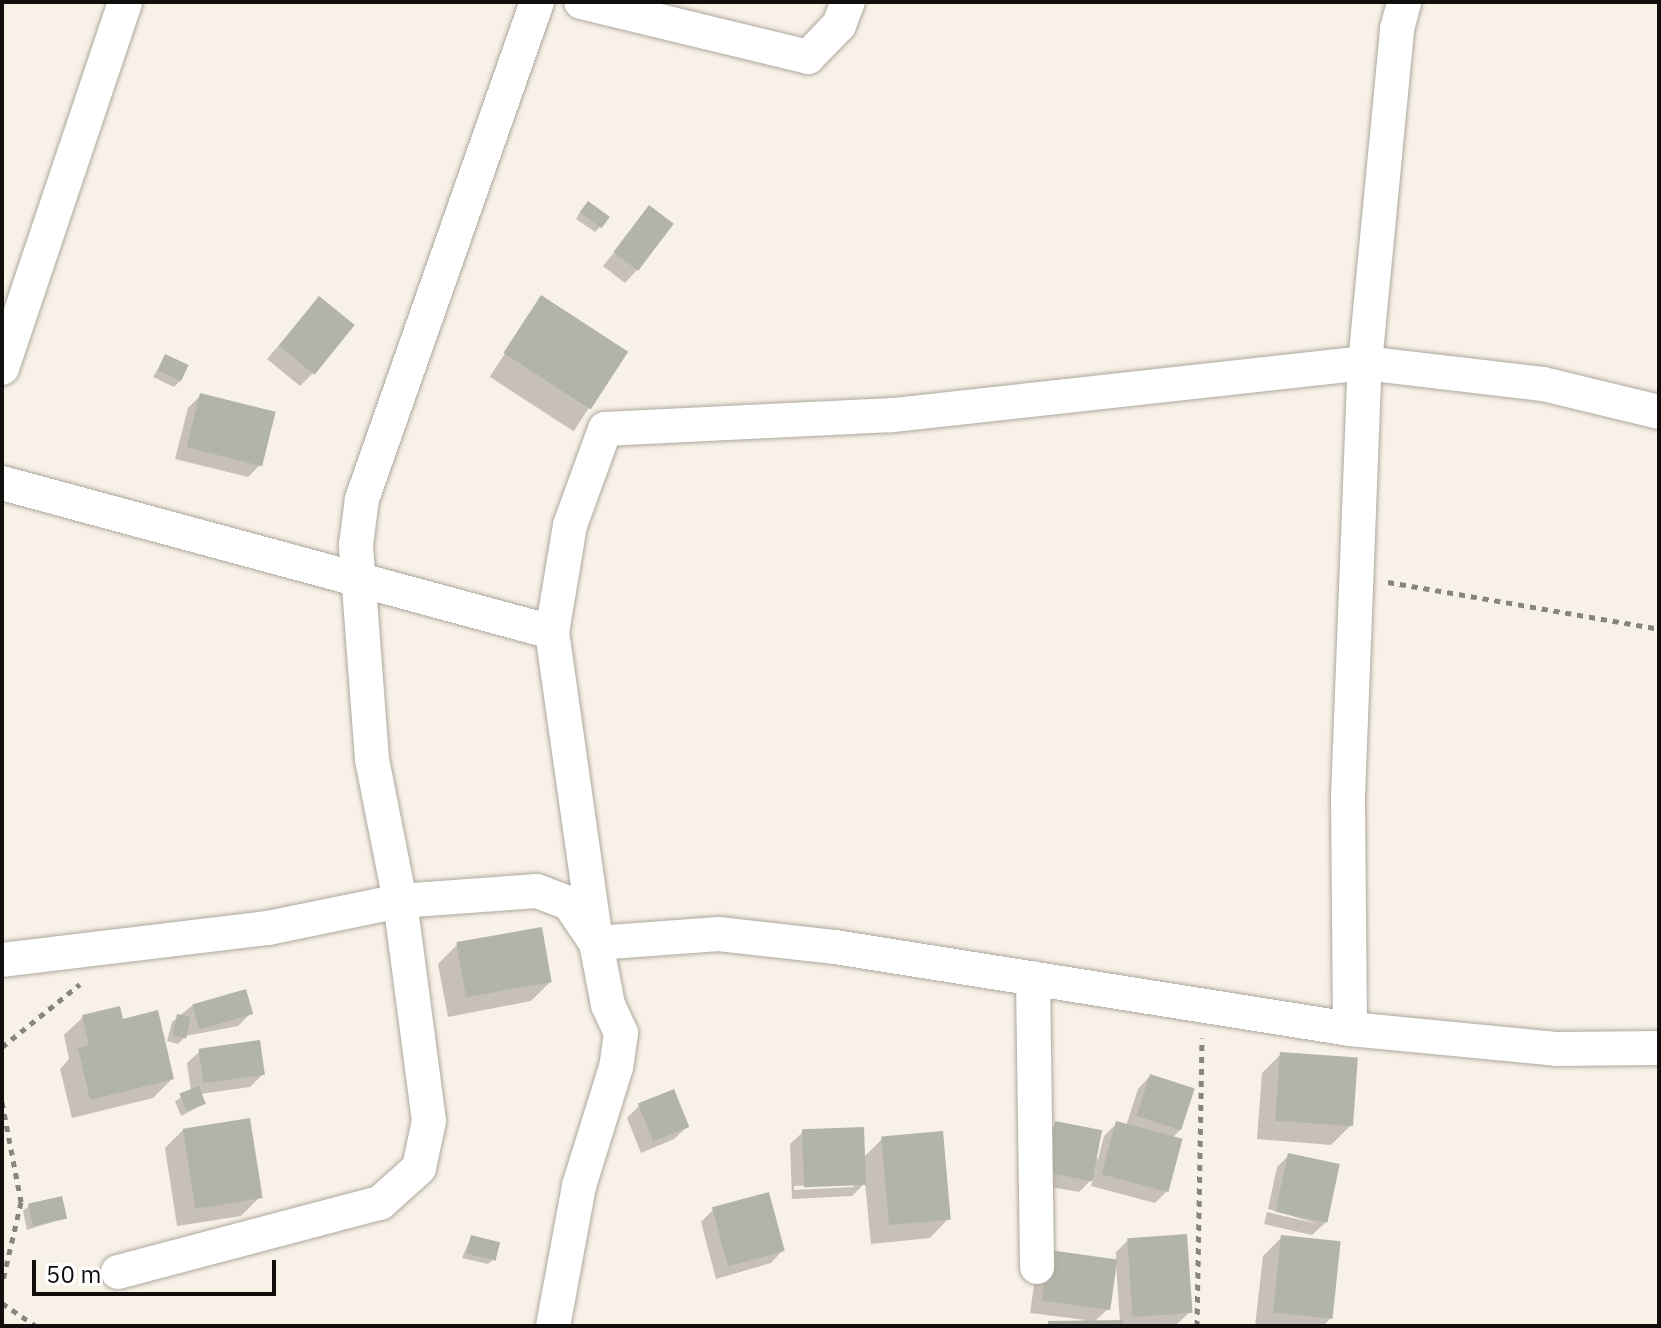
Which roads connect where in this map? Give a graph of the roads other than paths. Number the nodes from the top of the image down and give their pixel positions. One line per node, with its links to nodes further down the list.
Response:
1 (125, 2): 7 (street)
2 (537, 2): 10 (street)
3 (581, 2): 4 (street)
4 (848, 2)
5 (1404, 2): 6 (street)
6 (1365, 363): 8 (street); 11 (street); 16 (street)
7 (2, 368)
8 (1659, 412)
9 (2, 483): 10 (street)
10 (359, 582): 11 (street); 12 (street)
11 (552, 632): 13 (street)
12 (400, 901): 13 (street); 14 (street); 19 (street)
13 (596, 943): 15 (street); 20 (street)
14 (2, 960)
15 (1033, 978): 16 (street); 18 (street)
16 (1350, 1029): 17 (street)
17 (1659, 1048)
18 (1037, 1267)
19 (118, 1272)
20 (553, 1326)

